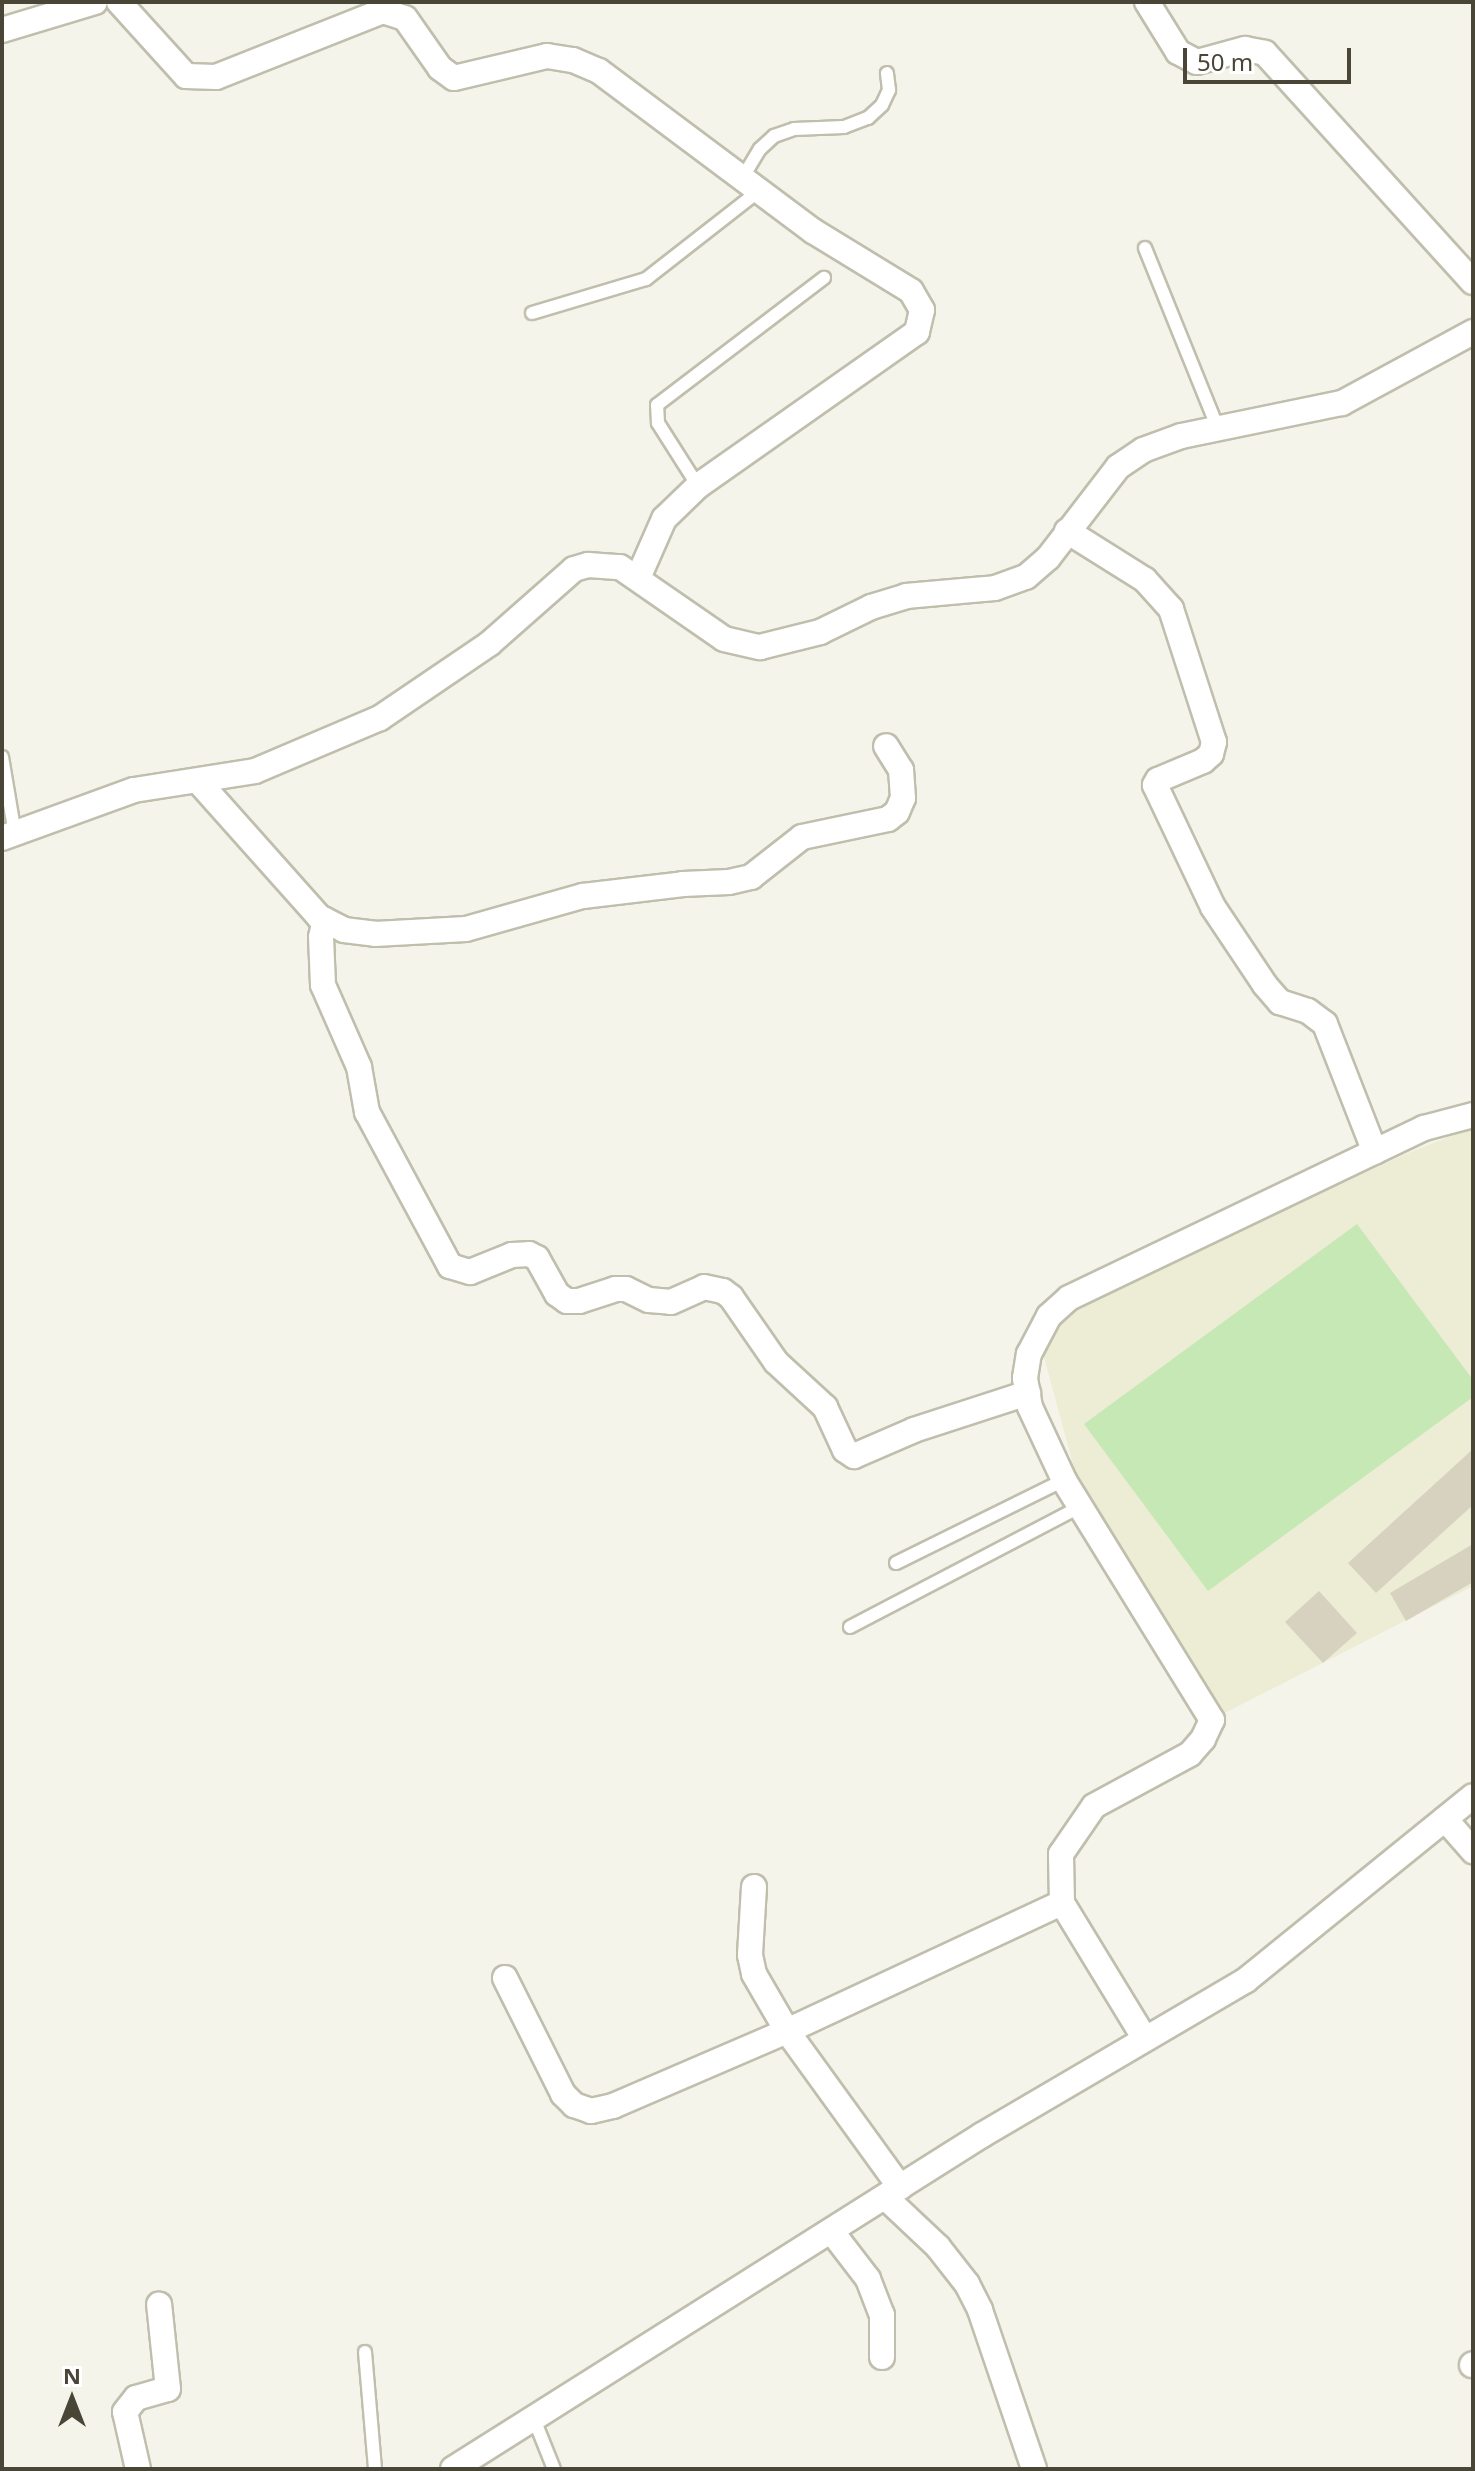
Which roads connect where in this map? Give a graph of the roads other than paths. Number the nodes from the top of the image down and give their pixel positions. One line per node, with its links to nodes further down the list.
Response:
1 (95, 2): 4 (street)
2 (119, 2): 6 (street)
3 (1147, 2): 9 (street)
4 (2, 30)
5 (887, 73): 6 (lane)
6 (752, 183): 10 (lane); 13 (street)
7 (1145, 248): 12 (lane)
8 (824, 278): 13 (lane)
9 (1473, 282)
10 (532, 313)
11 (1473, 332): 12 (street)
12 (1218, 429): 14 (street)
13 (698, 486): 15 (street)
14 (1067, 531): 15 (street); 22 (street)
15 (638, 578): 18 (street)
16 (886, 746): 20 (street)
17 (2, 757): 19 (lane)
18 (198, 781): 19 (street); 20 (street)
19 (8, 836)
20 (325, 920): 23 (street)
21 (1473, 1115): 22 (street)
22 (1375, 1152): 23 (street)
23 (1028, 1393): 24 (street)
24 (1064, 1480): 25 (street); 26 (lane)
25 (1080, 1507): 27 (lane); 32 (street)
26 (896, 1563)
27 (850, 1627)
28 (1473, 1796): 29 (street)
29 (1445, 1819): 30 (street); 35 (street)
30 (1473, 1851)
31 (754, 1887): 34 (street)
32 (1062, 1903): 34 (street); 35 (street)
33 (505, 1978): 34 (street)
34 (787, 2031): 36 (street)
35 (1145, 2039): 36 (street)
36 (893, 2192): 37 (street); 46 (street)
37 (832, 2232): 40 (street); 41 (street)
38 (159, 2304): 42 (street)
39 (365, 2352): 43 (lane)
40 (882, 2357)
41 (534, 2419): 44 (street); 45 (lane)
42 (138, 2469)
43 (375, 2469)
44 (453, 2469)
45 (554, 2469)
46 (1034, 2469)

